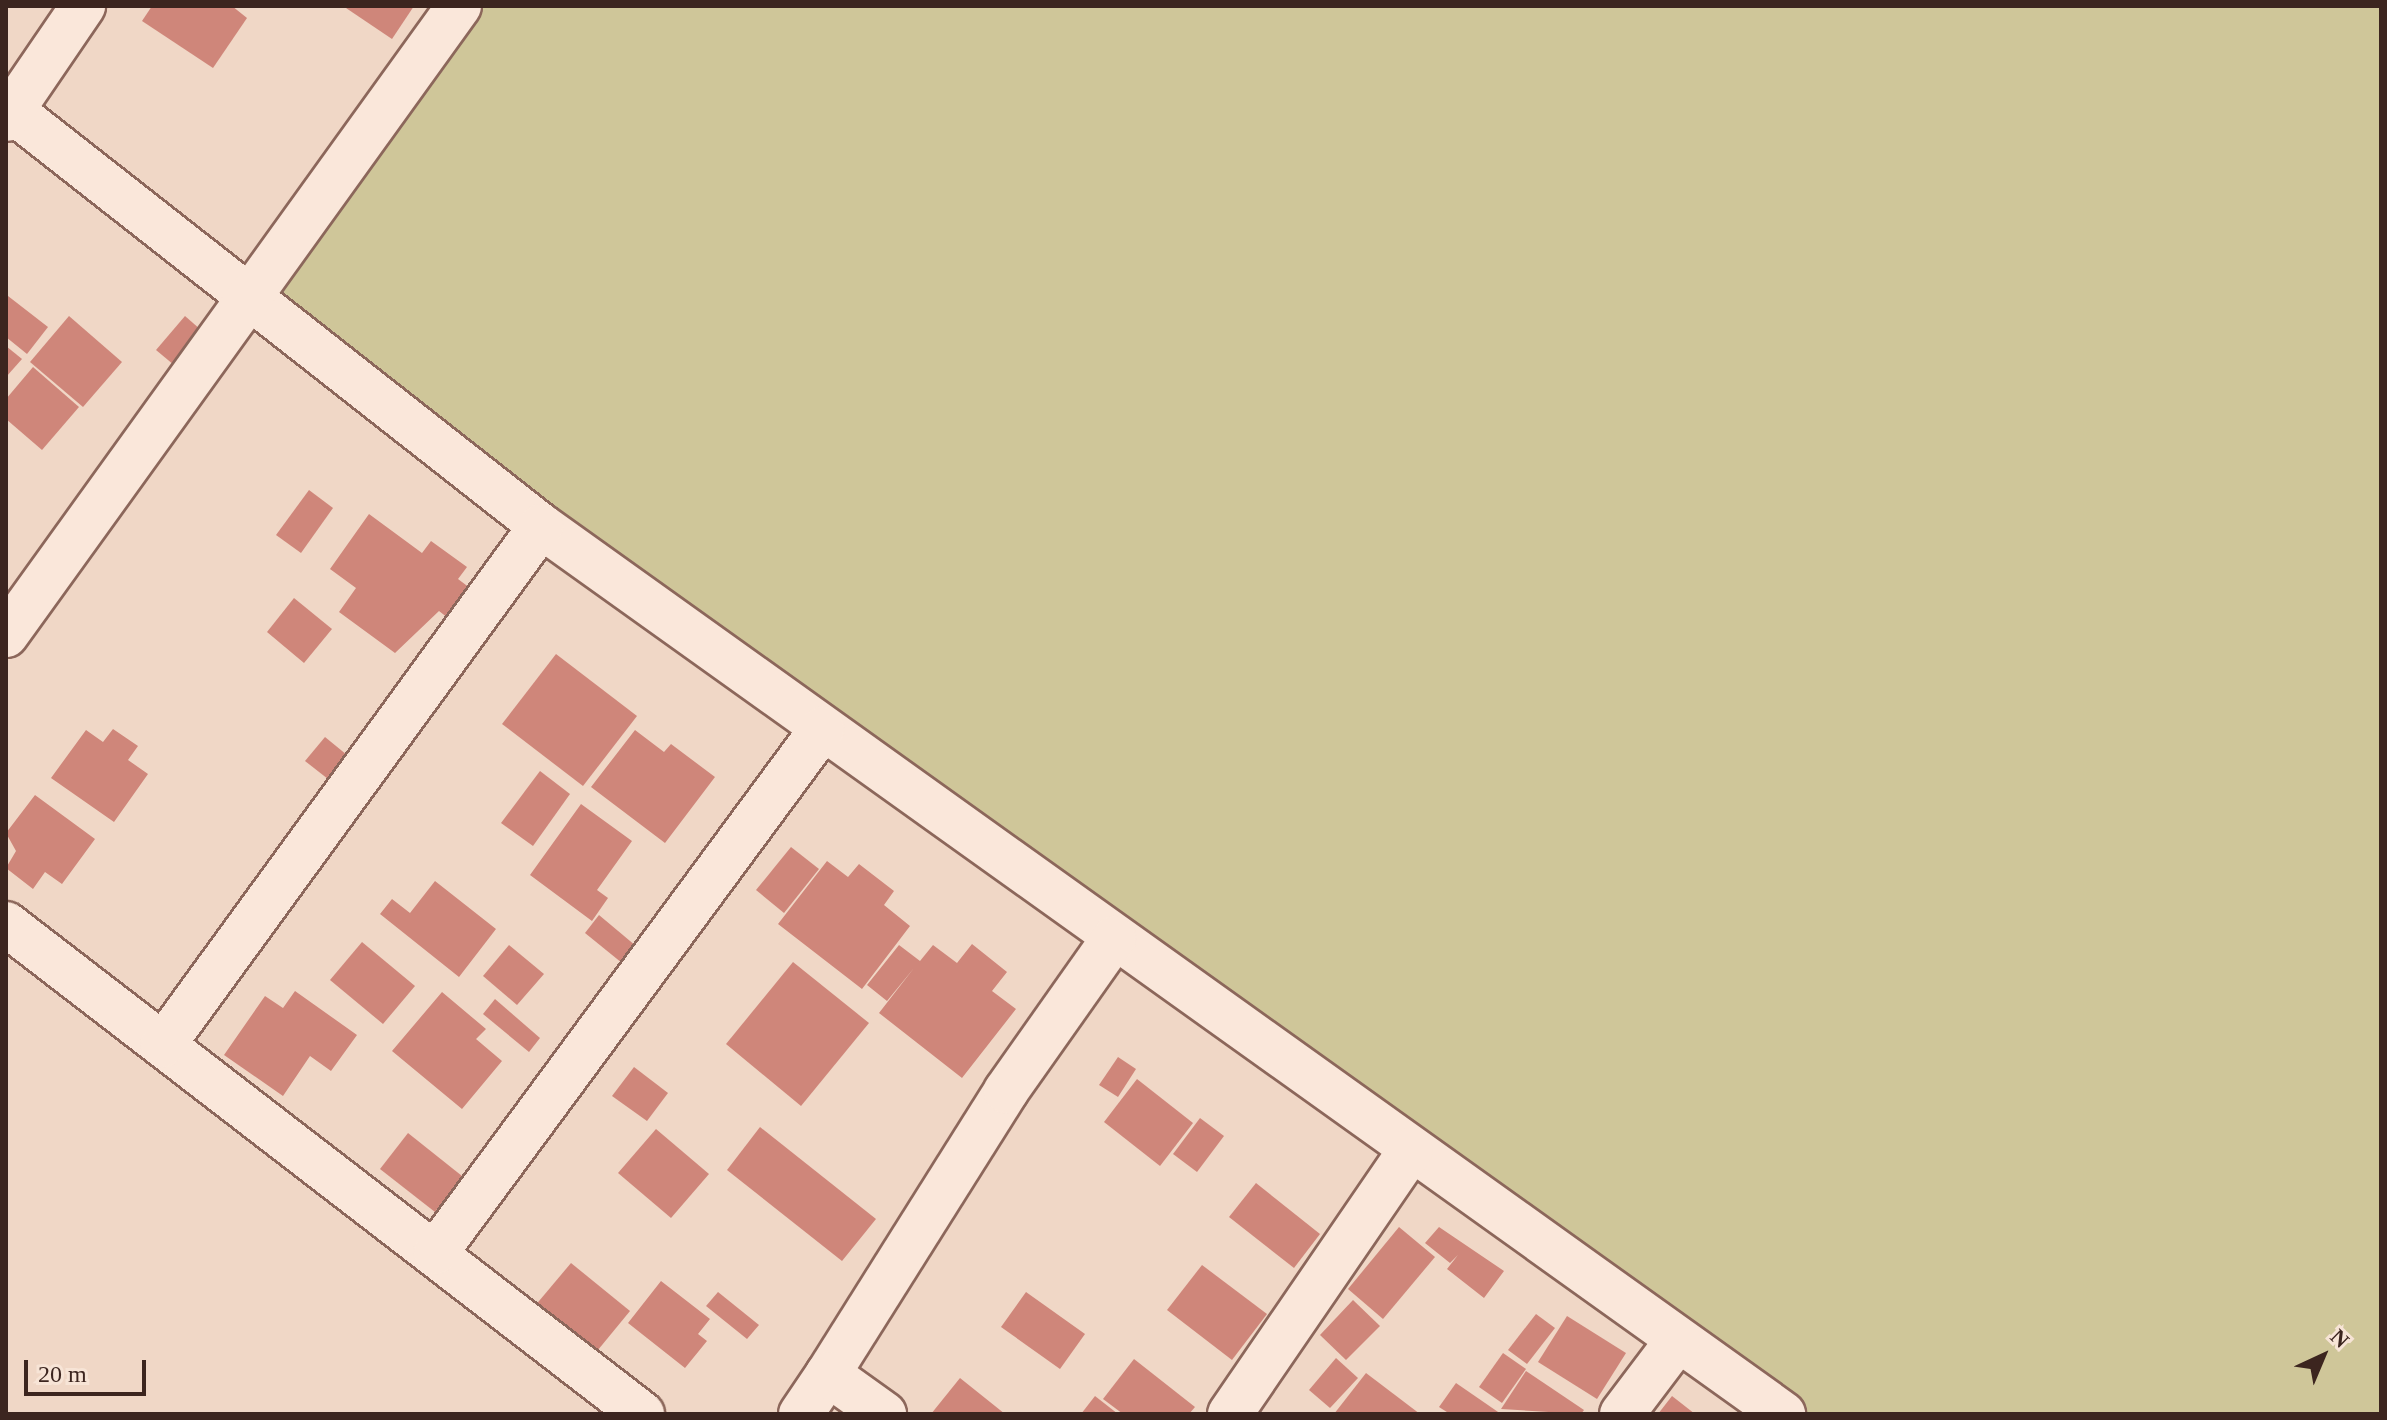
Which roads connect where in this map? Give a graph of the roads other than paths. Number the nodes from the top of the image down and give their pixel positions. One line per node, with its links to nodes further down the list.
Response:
1 (83, 6): 3 (street)
2 (459, 6): 4 (street)
3 (8, 112): 4 (street)
4 (252, 302): 5 (street); 6 (street)
5 (541, 526): 7 (street); 10 (street)
6 (6, 635)
7 (822, 729): 9 (street); 12 (street)
8 (6, 924): 10 (street)
9 (1114, 938): 11 (street); 14 (street)
10 (163, 1045): 12 (street)
11 (1411, 1150): 13 (street); 18 (street)
12 (436, 1252): 15 (street)
13 (1678, 1340): 19 (street); 20 (street)
14 (828, 1374): 16 (street); 17 (street)
15 (642, 1414)
16 (801, 1414)
17 (884, 1414)
18 (1230, 1414)
19 (1622, 1414)
20 (1783, 1414)

